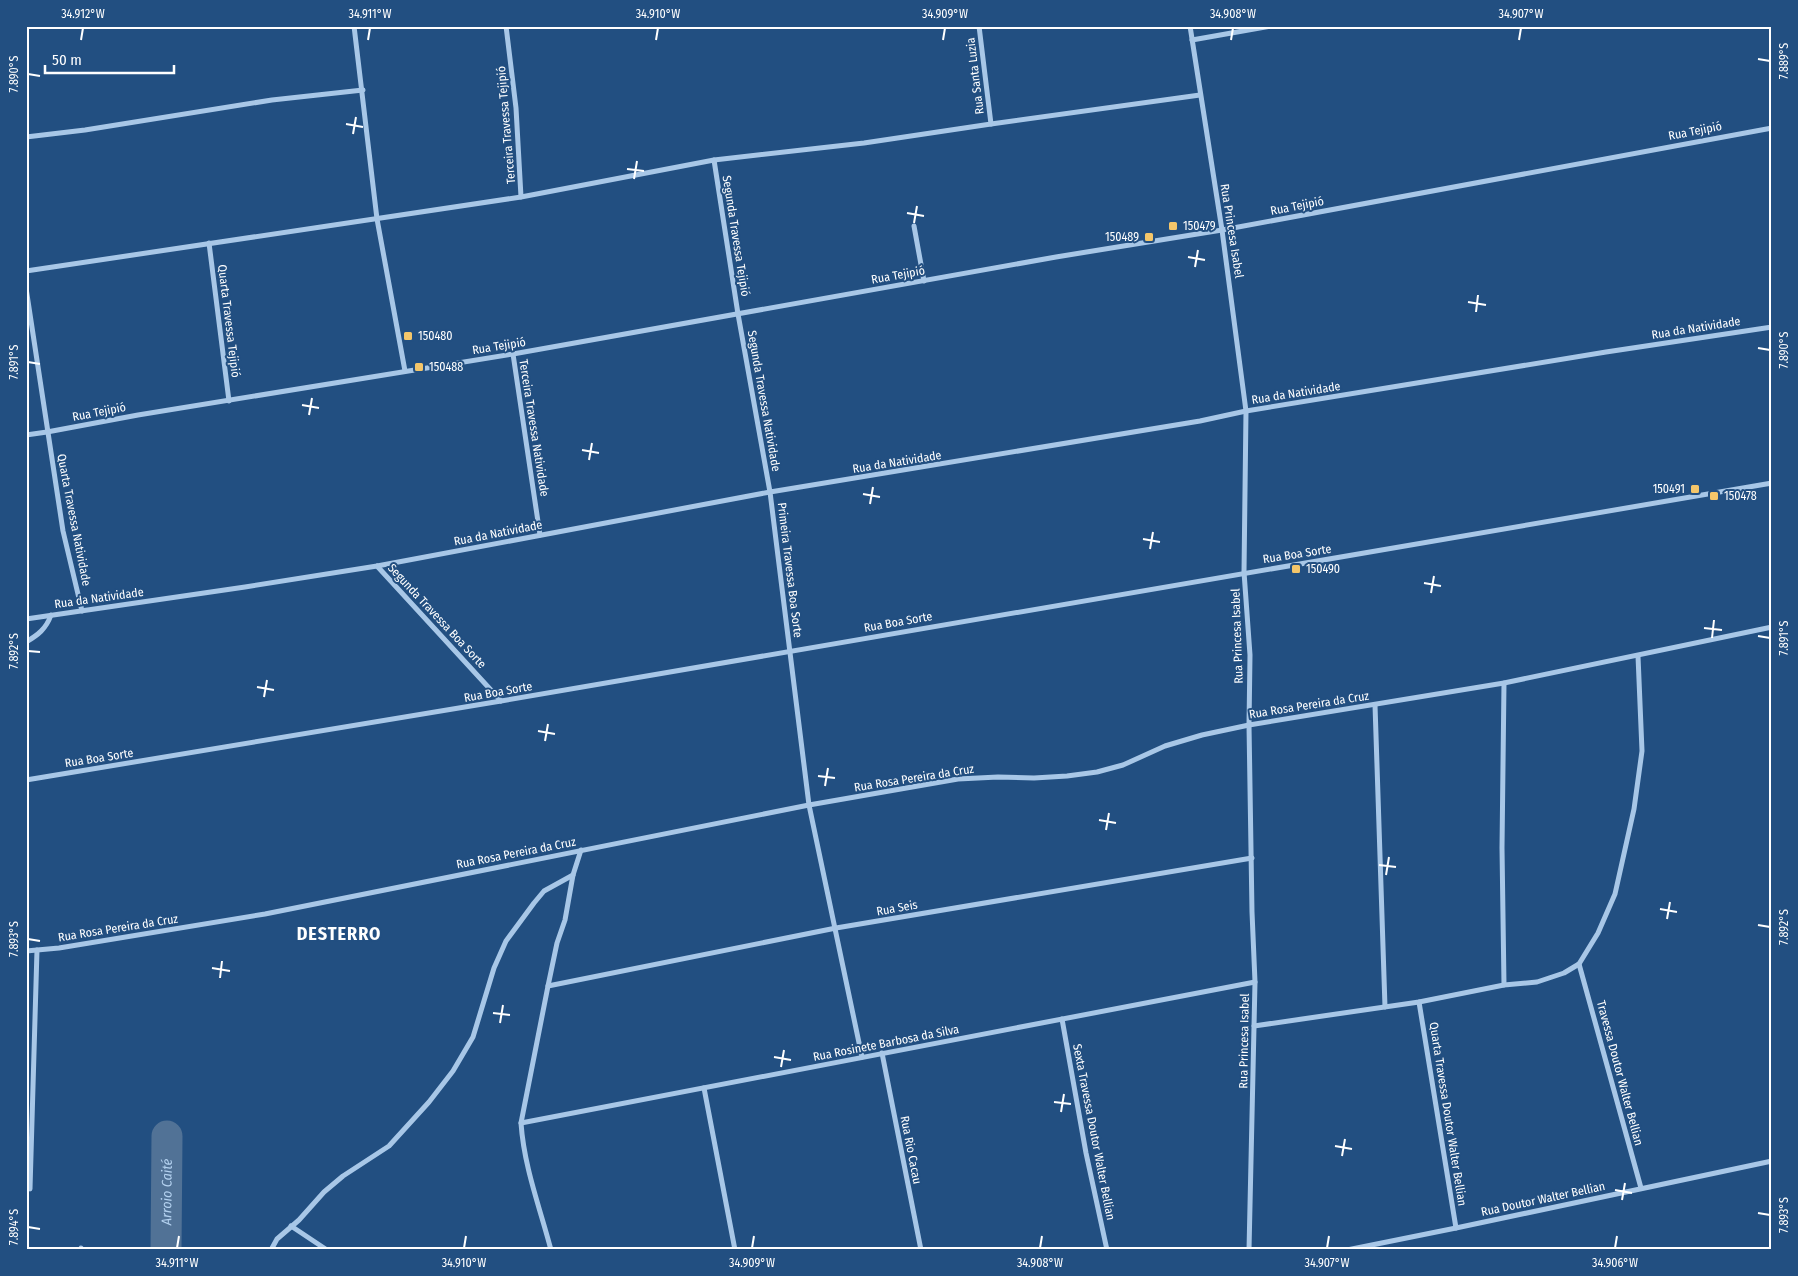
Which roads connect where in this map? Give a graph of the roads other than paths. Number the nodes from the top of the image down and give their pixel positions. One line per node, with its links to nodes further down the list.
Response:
1 (354, 26): 7 (street)
2 (506, 26): 13 (street, Terceira Travessa Tejipió)
3 (979, 26): 9 (street, Rua Santa Luzia)
4 (1190, 26): 6 (street, Rua Princesa Isabel)
5 (1271, 26): 6 (street)
6 (1192, 40): 8 (street, Rua Princesa Isabel)
7 (363, 90): 11 (street); 14 (street)
8 (1200, 95): 9 (street); 16 (street, Rua Princesa Isabel)
9 (991, 124): 12 (street)
10 (1772, 128): 16 (street, Rua Tejipió)
11 (26, 137)
12 (714, 160): 13 (street); 21 (street, Segunda Travessa Tejipió)
13 (521, 197): 14 (street, Terceira Travessa Tejipió)
14 (377, 219): 17 (street, Terceira Travessa Tejipió); 24 (street)
15 (914, 226): 19 (street)
16 (1222, 230): 19 (street, Rua Tejipió); 26 (street, Rua Princesa Isabel)
17 (209, 243): 18 (street, Terceira Travessa Tejipió); 25 (street, Quarta Travessa Tejipió)
18 (26, 271)
19 (924, 281): 21 (street, Rua Tejipió)
20 (26, 288): 27 (street)
21 (738, 314): 23 (street, Rua Tejipió); 30 (street, Segunda Travessa Natividade)
22 (1772, 326): 26 (street, Rua da Natividade)
23 (513, 354): 24 (street, Rua Tejipió); 31 (street, Terceira Travessa Natividade)
24 (405, 371): 25 (street, Rua Tejipió)
25 (229, 401): 27 (street, Rua Tejipió)
26 (1246, 411): 30 (street, Rua da Natividade); 33 (street, Rua Princesa Isabel)
27 (47, 432): 28 (street, Rua Tejipió); 34 (street, Quarta Travessa Natividade)
28 (26, 435)
29 (1772, 483): 33 (street, Rua Boa Sorte)
30 (770, 492): 31 (street, Rua da Natividade); 39 (street, Primeira Travessa Boa Sorte)
31 (540, 535): 32 (street, Rua da Natividade)
32 (377, 566): 34 (street, Rua da Natividade); 42 (street, Segunda Travessa Boa Sorte)
33 (1244, 572): 39 (street, Rua Boa Sorte); 44 (street, Rua Princesa Isabel)
34 (82, 611): 35 (street, Rua da Natividade)
35 (51, 615): 36 (street, Rua da Natividade); 38 (street)
36 (26, 619)
37 (1772, 628): 40 (street, Rua Rosa Pereira da Cruz)
38 (26, 642)
39 (790, 651): 42 (street, Rua Boa Sorte); 46 (street, Primeira Travessa Boa Sorte)
40 (1638, 656): 41 (street, Rua Rosa Pereira da Cruz); 53 (street)
41 (1504, 683): 43 (street, Rua Rosa Pereira da Cruz); 55 (street)
42 (501, 701): 45 (street, Rua Boa Sorte)
43 (1375, 705): 44 (street, Rua Rosa Pereira da Cruz); 58 (street)
44 (1249, 724): 46 (street, Rua Rosa Pereira da Cruz); 48 (street, Rua Princesa Isabel)
45 (26, 780)
46 (809, 805): 47 (street, Rua Rosa Pereira da Cruz); 50 (street, Primeira Travessa Boa Sorte)
47 (581, 850): 49 (street); 51 (street, Rua Rosa Pereira da Cruz)
48 (1252, 858): 50 (street, Rua Seis); 54 (street, Rua Princesa Isabel)
49 (573, 875): 56 (street); 68 (street)
50 (836, 928): 56 (street, Rua Seis); 62 (street, Primeira Travessa Boa Sorte)
51 (37, 950): 52 (street, Rua Rosa Pereira da Cruz); 66 (street)
52 (26, 951)
53 (1579, 964): 55 (street); 67 (street, Travessa Doutor Walter Bellian)
54 (1255, 982): 59 (street, Rua Rosinete Barbosa da Silva); 60 (street, Rua Princesa Isabel)
55 (1504, 985): 57 (street)
56 (548, 986): 64 (street)
57 (1419, 1002): 58 (street); 69 (street, Quarta Travessa Doutor Walter Bellian)
58 (1385, 1007): 60 (street)
59 (1062, 1019): 61 (street, Rua Rosinete Barbosa da Silva); 75 (street, Sexta Travessa Doutor Walter Bellian)
60 (1254, 1026): 76 (street, Rua Princesa Isabel)
61 (882, 1054): 62 (street, Rua Rosinete Barbosa da Silva); 74 (street, Rua Rio Cacau)
62 (862, 1058): 63 (street, Rua Rosinete Barbosa da Silva)
63 (704, 1088): 64 (street, Rua Rosinete Barbosa da Silva); 73 (street)
64 (521, 1123): 72 (street)
65 (1772, 1161): 67 (street, Rua Doutor Walter Bellian)
66 (30, 1188)
67 (1641, 1188): 69 (street, Rua Doutor Walter Bellian)
68 (291, 1226): 70 (street); 71 (street)
69 (1456, 1228): 77 (street, Rua Doutor Walter Bellian)
70 (271, 1250)
71 (327, 1250)
72 (551, 1250)
73 (735, 1250)
74 (922, 1250)
75 (1107, 1250)
76 (1249, 1250)
77 (1347, 1250)

